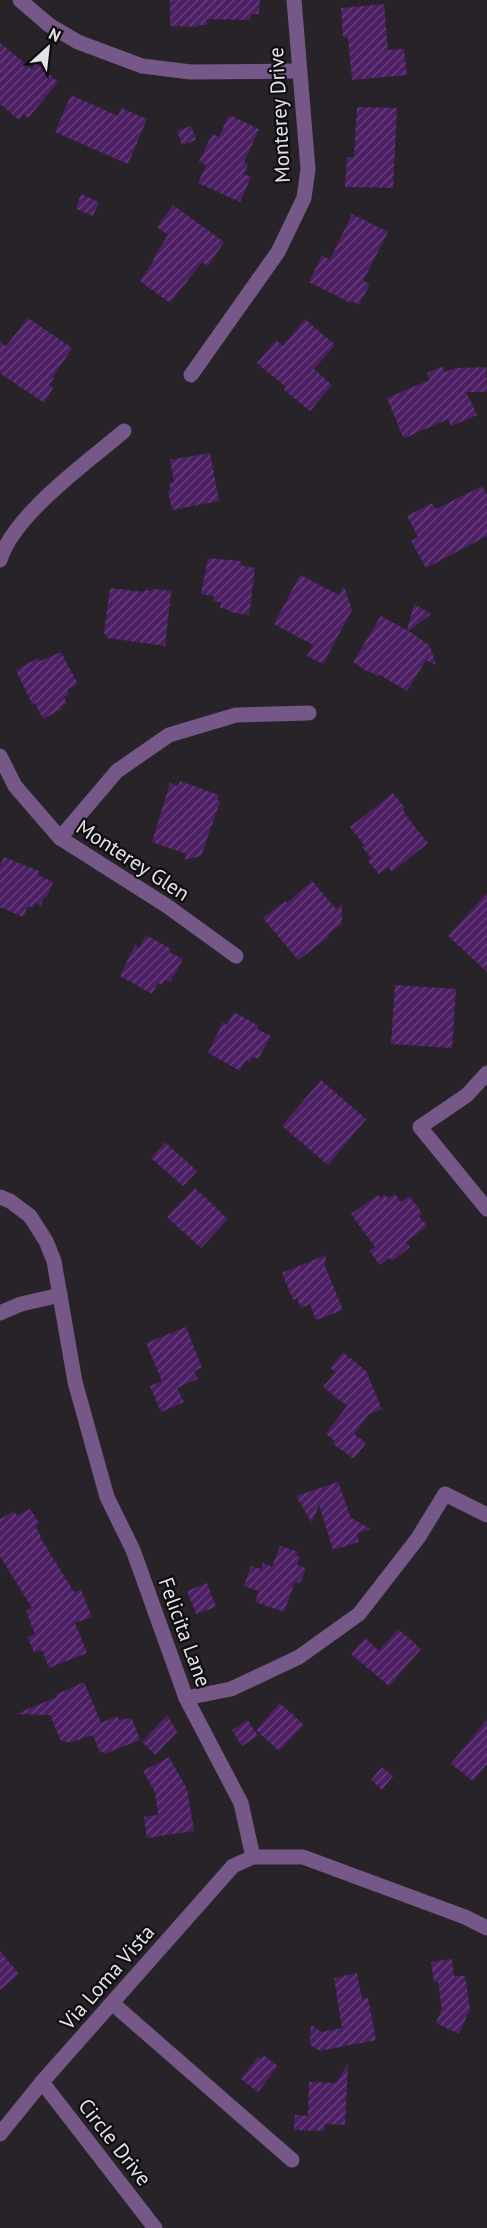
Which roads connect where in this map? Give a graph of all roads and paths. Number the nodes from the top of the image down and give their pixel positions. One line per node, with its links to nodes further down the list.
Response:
1 (20, 0): 3 (street)
2 (294, 0): 3 (street, Monterey Drive)
3 (299, 71): 4 (street, Monterey Drive)
4 (191, 375)
5 (124, 431): 6 (street)
6 (0, 560)
7 (309, 713): 9 (street)
8 (0, 756): 9 (street, Monterey Glen)
9 (60, 838): 10 (street, Monterey Glen)
10 (236, 956)
11 (487, 1073): 13 (street)
12 (0, 1197): 14 (street, Felicita Lane)
13 (487, 1209)
14 (60, 1295): 15 (street); 17 (street, Felicita Lane)
15 (0, 1313)
16 (487, 1515): 17 (street)
17 (186, 1698): 18 (street, Felicita Lane)
18 (253, 1857): 19 (street); 20 (street, Via Loma Vista)
19 (487, 1928)
20 (112, 2003): 21 (street, Via Loma Vista); 23 (street)
21 (42, 2082): 22 (street, Via Loma Vista); 24 (street, Circle Drive)
22 (0, 2134)
23 (292, 2160)
24 (155, 2228)

